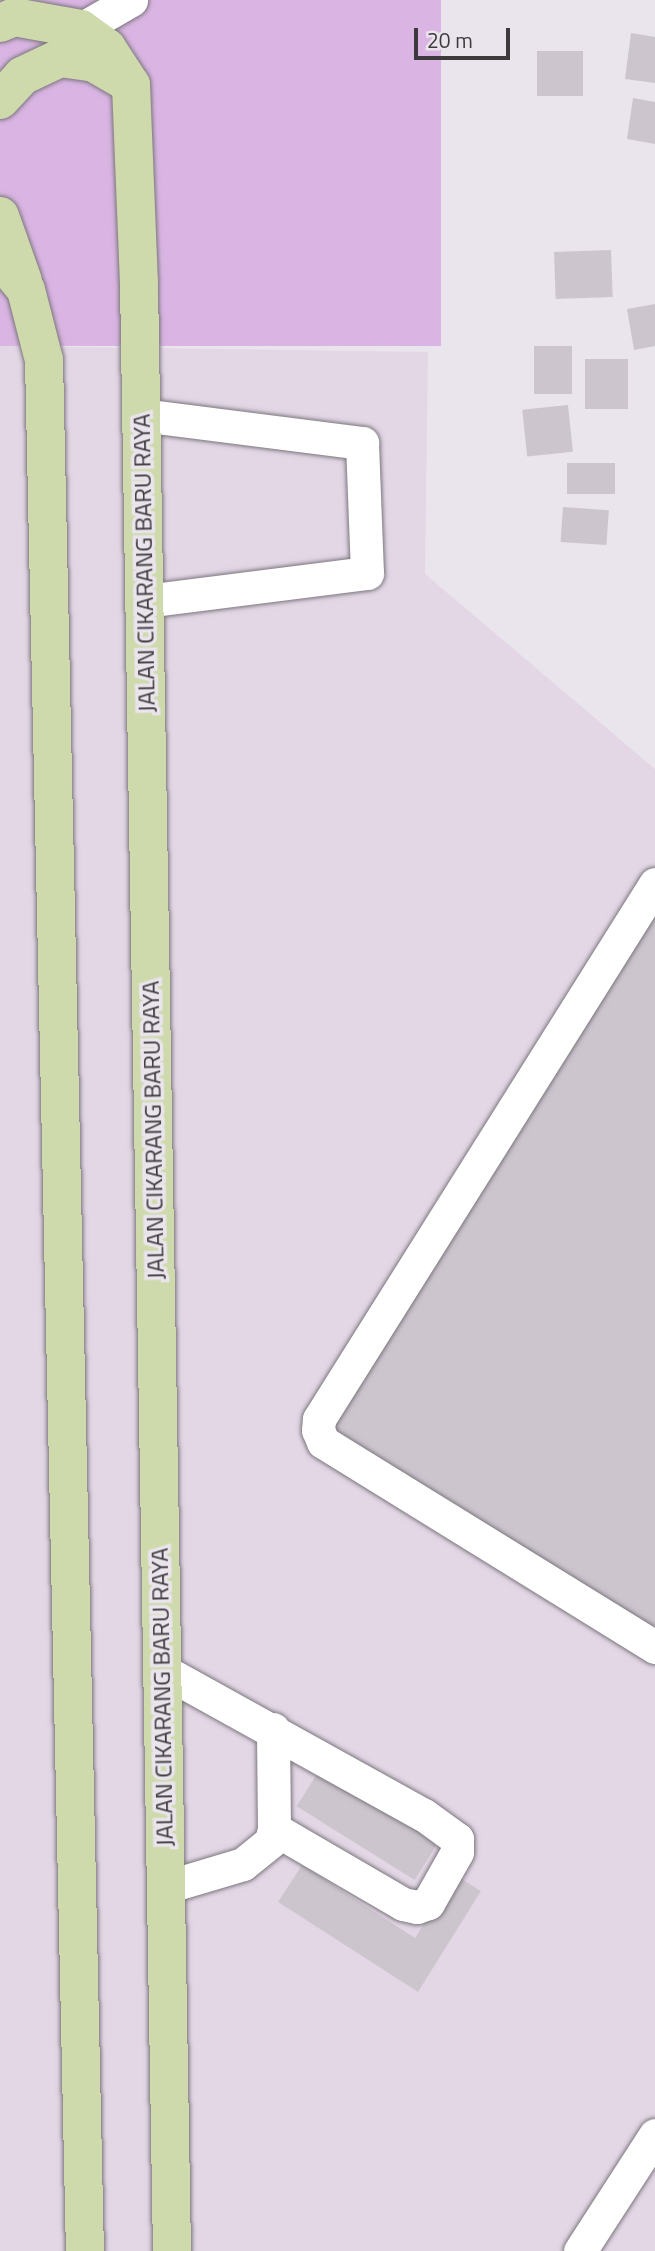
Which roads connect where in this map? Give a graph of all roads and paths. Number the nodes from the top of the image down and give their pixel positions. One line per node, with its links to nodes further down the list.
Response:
1 (131, 0): 3 (street)
2 (19, 14): 3 (main road)
3 (81, 29): 4 (main road)
4 (131, 85): 5 (main road); 9 (main road, JALAN CIKARANG BARU RAYA)
5 (0, 100)
6 (0, 216): 8 (main road)
7 (0, 258): 8 (main road)
8 (26, 290): 18 (main road)
9 (141, 415): 10 (main road, JALAN CIKARANG BARU RAYA); 10 (street)
10 (145, 601): 13 (main road, JALAN CIKARANG BARU RAYA)
11 (655, 884): 12 (street)
12 (655, 1647)
13 (162, 1670): 14 (street); 16 (main road, JALAN CIKARANG BARU RAYA)
14 (273, 1729): 15 (street); 15 (street)
15 (274, 1829): 16 (street)
16 (166, 1887): 19 (main road, JALAN CIKARANG BARU RAYA)
17 (655, 2135): 20 (street)
18 (85, 2251)
19 (172, 2251)
20 (580, 2251)

